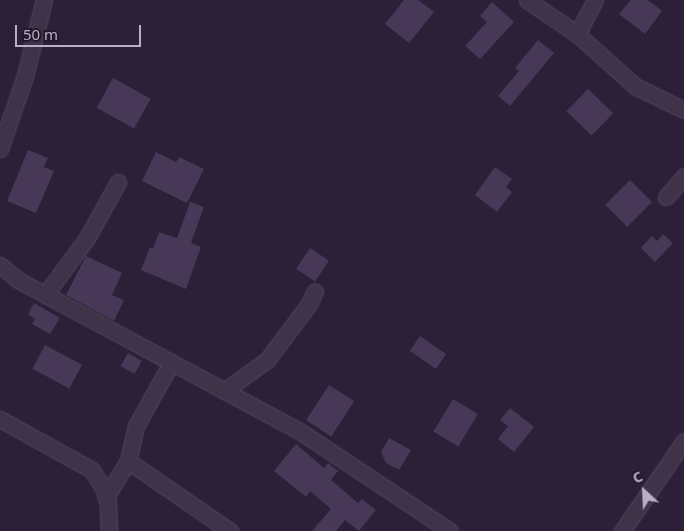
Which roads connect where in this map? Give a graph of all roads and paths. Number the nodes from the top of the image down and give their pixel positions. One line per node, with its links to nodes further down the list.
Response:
1 (44, 0): 6 (street)
2 (527, 0): 4 (street)
3 (595, 0): 4 (street)
4 (577, 34): 5 (street)
5 (684, 110)
6 (0, 150)
7 (684, 176): 9 (street)
8 (118, 182): 12 (street)
9 (666, 197)
10 (0, 265): 12 (street)
11 (315, 291): 14 (street)
12 (45, 295): 13 (street)
13 (171, 363): 14 (street); 17 (street)
14 (224, 391): 21 (street)
15 (0, 419): 18 (street)
16 (684, 441): 22 (street)
17 (128, 461): 18 (street); 20 (street)
18 (106, 497): 19 (street)
19 (109, 531)
20 (230, 531)
21 (450, 531)
22 (622, 531)

